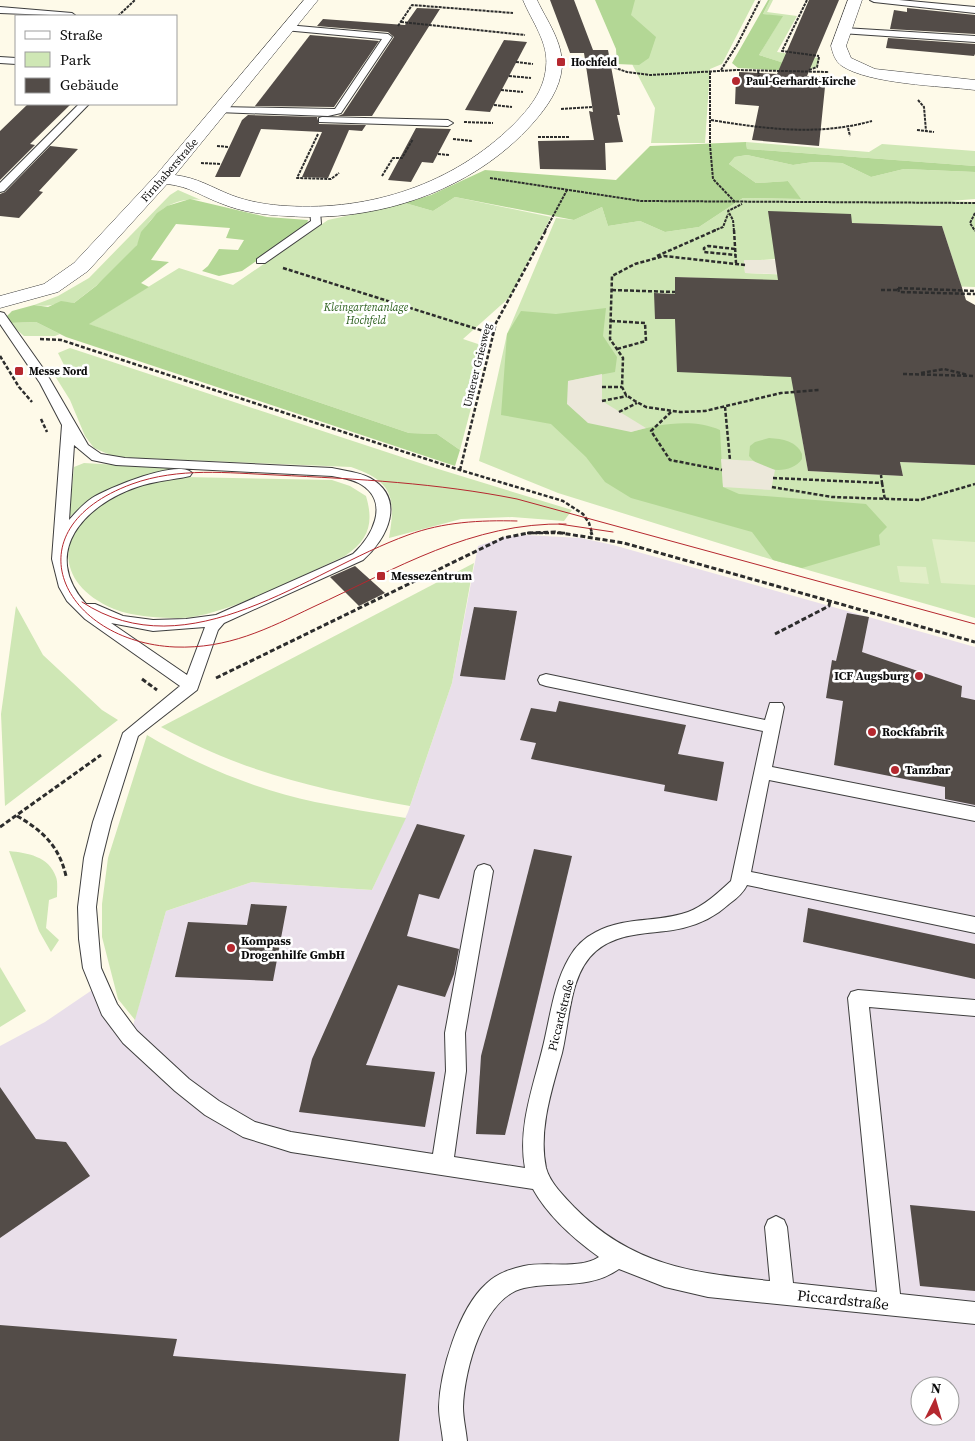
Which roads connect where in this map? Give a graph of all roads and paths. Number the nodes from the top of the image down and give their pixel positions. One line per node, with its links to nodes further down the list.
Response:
1 (134, 0): 11 (path)
2 (311, 0): 14 (street, Firnhaberstraße)
3 (760, 0): 23 (path)
4 (807, 0): 18 (path)
5 (855, 0): 15 (street)
6 (874, 0): 9 (lane)
7 (533, 7): 12 (path); 16 (street)
8 (0, 10): 10 (lane)
9 (975, 10)
10 (60, 15)
11 (119, 15)
12 (404, 16)
13 (401, 22): 16 (path)
14 (287, 28): 31 (street, Firnhaberstraße); 31 (lane)
15 (844, 31): 17 (lane); 27 (street)
16 (548, 37): 19 (street)
17 (975, 39)
18 (819, 56)
19 (554, 59): 25 (path); 30 (street)
20 (0, 60): 21 (lane)
21 (15, 61)
22 (806, 70): 24 (path)
23 (720, 71): 24 (path); 25 (path)
24 (758, 71): 26 (path)
25 (710, 72): 34 (path)
26 (753, 83)
27 (975, 85)
28 (83, 105): 48 (lane)
29 (593, 107): 30 (path)
30 (537, 109): 38 (street)
31 (218, 112): 33 (lane); 46 (street, Firnhaberstraße)
32 (925, 116): 41 (path)
33 (324, 120): 36 (lane); 44 (path)
34 (711, 120): 39 (path); 50 (path)
35 (872, 120): 39 (path)
36 (422, 123): 37 (lane); 45 (path)
37 (448, 123): 38 (path)
38 (522, 124): 53 (street)
39 (848, 128): 43 (path)
40 (917, 130): 41 (path)
41 (926, 131): 42 (path)
42 (934, 132)
43 (850, 136)
44 (339, 173)
45 (382, 176)
46 (163, 178): 53 (street); 67 (street, Firnhaberstraße)
47 (490, 178): 49 (path)
48 (0, 189)
49 (567, 190): 50 (path); 70 (path, Unterer Griesweg)
50 (736, 203): 51 (path)
51 (745, 203): 52 (path); 55 (path)
52 (975, 203)
53 (315, 211): 60 (lane)
54 (975, 213): 56 (path)
55 (728, 214): 57 (path); 59 (path)
56 (975, 231)
57 (735, 249): 58 (path); 58 (path)
58 (736, 255): 61 (path)
59 (653, 258): 61 (path); 63 (path)
60 (261, 261): 70 (path)
61 (736, 263): 62 (path)
62 (745, 265)
63 (612, 290): 65 (path); 69 (path)
64 (882, 290): 66 (path)
65 (675, 292)
66 (975, 292)
67 (0, 302)
68 (0, 316): 71 (lane)
69 (611, 321): 72 (path); 72 (path)
70 (493, 334): 87 (path, Unterer Griesweg)
71 (20, 342): 84 (lane); 87 (path)
72 (617, 349): 76 (path)
73 (903, 374): 74 (path)
74 (975, 376)
75 (602, 387): 76 (path)
76 (622, 387): 78 (path)
77 (819, 390): 81 (path)
78 (628, 396): 79 (path); 80 (path)
79 (602, 401)
80 (638, 403): 82 (path); 83 (path)
81 (725, 407): 83 (path); 85 (path)
82 (619, 412)
83 (672, 412): 88 (path)
84 (69, 422): 86 (lane); 96 (lane)
85 (730, 460)
86 (224, 467): 96 (lane); 99 (lane)
87 (460, 470): 95 (path)
88 (722, 470)
89 (880, 475): 91 (path)
90 (774, 478): 91 (path)
91 (882, 483): 94 (path)
92 (975, 484): 94 (path)
93 (772, 487): 94 (path)
94 (886, 500)
95 (592, 535): 98 (path); 103 (path)
96 (60, 549): 97 (lane)
97 (60, 570): 99 (lane); 103 (lane)
98 (830, 601): 100 (path); 101 (path)
99 (219, 619): 103 (lane)
100 (775, 634)
101 (975, 642)
102 (546, 680): 105 (lane)
103 (191, 686): 106 (lane)
104 (776, 707): 105 (lane, Piccardstraße)
105 (770, 727): 107 (lane, Piccardstraße)
106 (131, 733): 109 (path); 116 (lane)
107 (762, 777): 108 (lane); 112 (lane, Piccardstraße)
108 (975, 814)
109 (17, 816): 110 (path); 113 (path)
110 (0, 827)
111 (484, 871): 116 (lane)
112 (742, 877): 114 (lane); 117 (lane, Piccardstraße)
113 (67, 878)
114 (975, 925)
115 (975, 1008): 121 (lane)
116 (442, 1166): 117 (lane)
117 (538, 1180): 119 (lane, Piccardstraße)
118 (776, 1227): 120 (lane)
119 (617, 1257): 120 (lane, Piccardstraße); 123 (lane)
120 (783, 1294): 121 (lane, Piccardstraße)
121 (890, 1304): 122 (lane, Piccardstraße)
122 (975, 1313)
123 (456, 1441)

